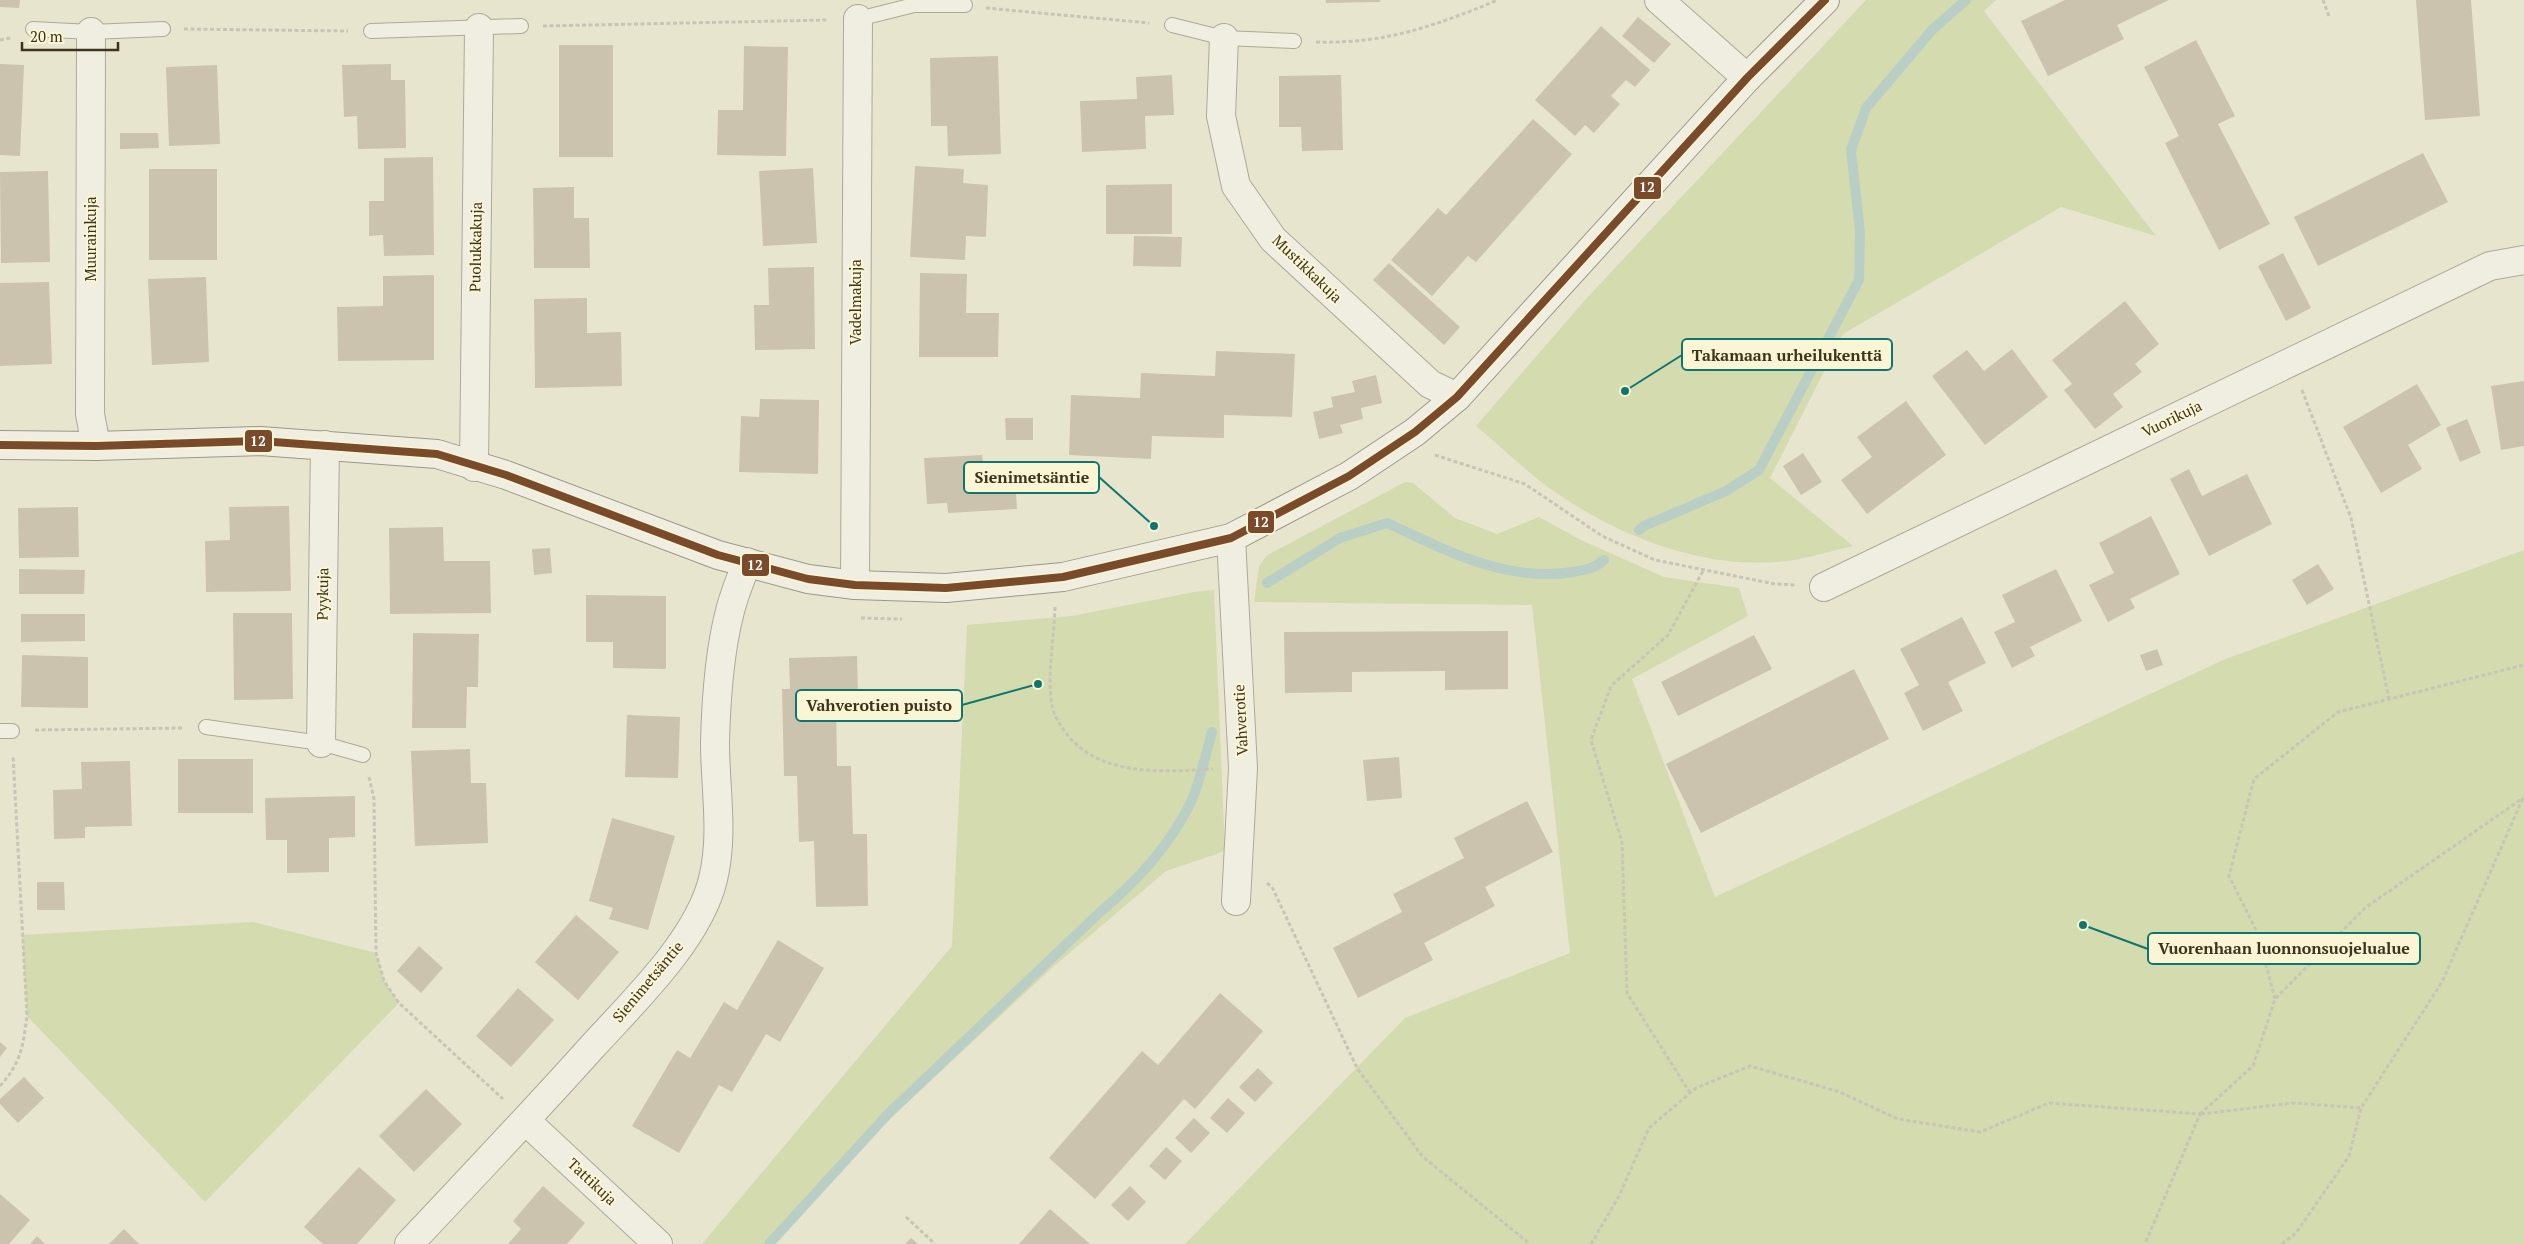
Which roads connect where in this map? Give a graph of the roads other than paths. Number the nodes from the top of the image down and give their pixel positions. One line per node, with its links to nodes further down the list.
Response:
1 (1659, 0): 14 (street)
2 (1825, 0): 14 (street)
3 (965, 5): 4 (lane)
4 (858, 19): 23 (street, Vadelmakuja)
5 (1172, 25): 12 (lane)
6 (521, 26): 7 (lane)
7 (479, 28): 11 (lane); 20 (street, Puolukkakuja)
8 (33, 29): 10 (lane)
9 (163, 29): 10 (lane)
10 (91, 32): 19 (street, Muurainkuja)
11 (371, 32)
12 (1224, 38): 13 (lane); 16 (street, Mustikkakuja)
13 (1294, 41)
14 (1747, 78): 16 (street)
15 (2524, 260): 24 (street, Vuorikuja)
16 (1457, 397): 21 (street)
17 (0, 445): 19 (street)
18 (325, 445): 19 (street); 20 (street); 26 (street, Pyykuja)
19 (96, 446)
20 (474, 467): 22 (street)
21 (1231, 538): 23 (street); 28 (street, Vahverotie)
22 (747, 562): 23 (street); 29 (street, Sienimetsäntie)
23 (855, 585)
24 (1824, 587)
25 (206, 728): 26 (lane)
26 (321, 743): 27 (lane)
27 (363, 755)
28 (1236, 901)
29 (526, 1120): 30 (street, Sienimetsäntie); 31 (street, Tattikuja)
30 (409, 1244)
31 (658, 1244)

